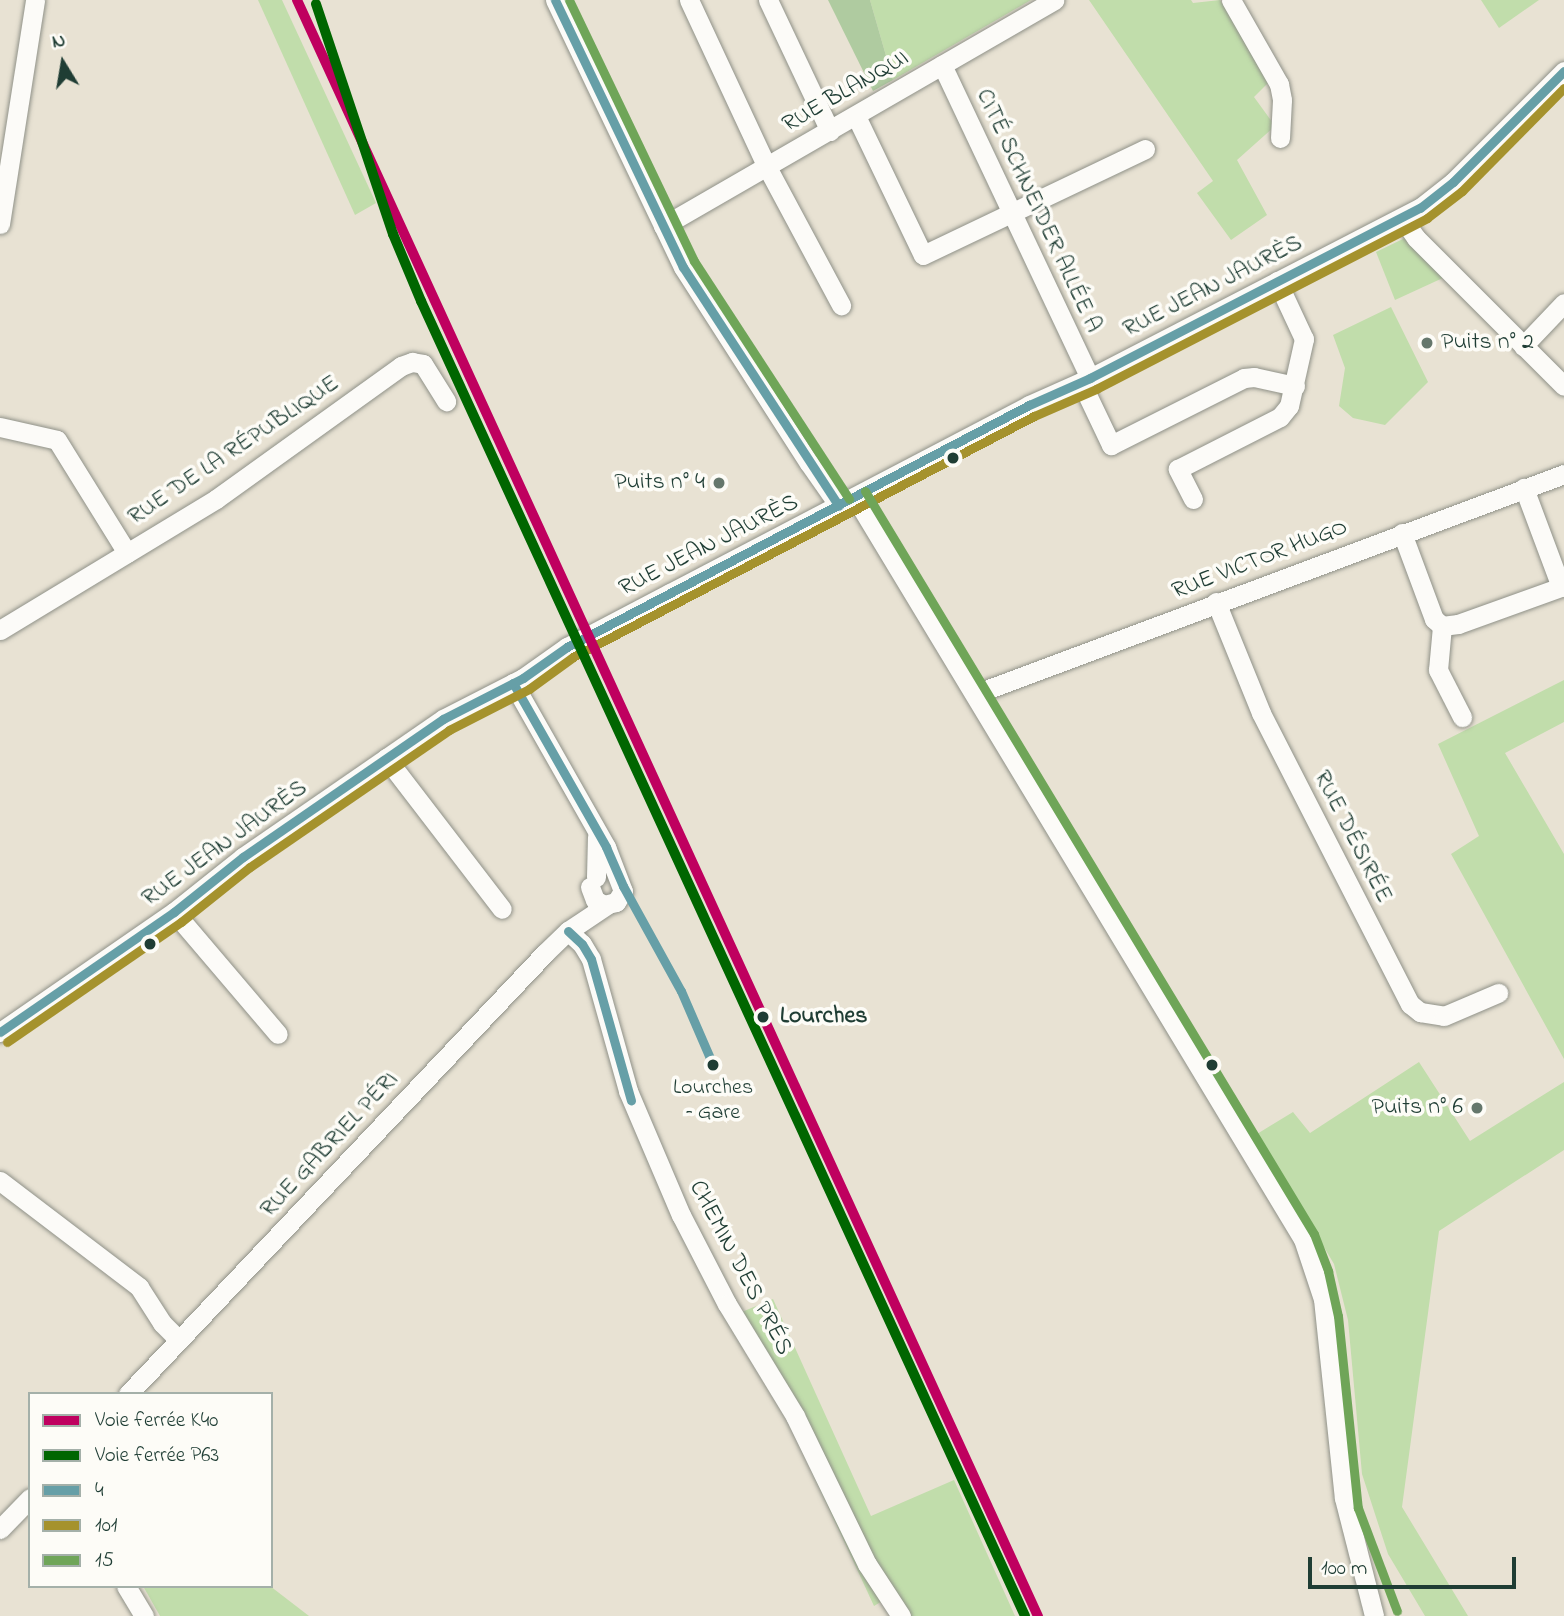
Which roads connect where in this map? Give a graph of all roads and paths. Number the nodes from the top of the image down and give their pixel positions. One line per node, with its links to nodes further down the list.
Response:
1 (35, 0): 16 (street)
2 (555, 0): 17 (street)
3 (689, 0): 13 (street)
4 (768, 0): 10 (street)
5 (1054, 0): 7 (street, RUE BLANQUI)
6 (1231, 0): 11 (street)
7 (942, 65): 9 (street, RUE BLANQUI); 14 (street, CITÉ SCHNEIDER ALLÉE A)
8 (1564, 71): 15 (street, RUE JEAN JAURÈS)
9 (856, 116): 10 (street, RUE BLANQUI); 14 (street)
10 (830, 131): 13 (street, RUE BLANQUI)
11 (1280, 138)
12 (1145, 149): 14 (street)
13 (767, 167): 17 (street, RUE BLANQUI); 20 (street)
14 (1011, 212): 22 (street, CITÉ SCHNEIDER ALLÉE A)
15 (1402, 218): 18 (street, RUE JEAN JAURÈS); 21 (street)
16 (0, 224)
17 (663, 226): 30 (street)
18 (1277, 281): 22 (street, RUE JEAN JAURÈS); 23 (street)
19 (1564, 303): 21 (street)
20 (841, 305)
21 (1523, 346): 24 (street)
22 (1085, 380): 23 (street, CITÉ SCHNEIDER ALLÉE A); 30 (street, RUE JEAN JAURÈS)
23 (1295, 386): 29 (street)
24 (1564, 386)
25 (446, 401): 32 (street, RUE DE LA RÉPUBLIQUE)
26 (0, 427): 32 (street)
27 (1564, 474): 28 (street, RUE VICTOR HUGO)
28 (1524, 488): 31 (street, RUE VICTOR HUGO); 34 (street)
29 (1193, 499)
30 (852, 504): 36 (street, RUE JEAN JAURÈS); 37 (street)
31 (1402, 533): 33 (street, RUE VICTOR HUGO); 34 (street)
32 (127, 553): 35 (street, RUE DE LA RÉPUBLIQUE)
33 (1216, 602): 37 (street, RUE VICTOR HUGO); 47 (street, RUE DÉSIRÉE)
34 (1442, 626): 38 (street)
35 (0, 630)
36 (513, 683): 39 (street, RUE JEAN JAURÈS); 40 (street)
37 (975, 694): 55 (street)
38 (1462, 717)
39 (386, 758): 44 (street); 45 (street, RUE JEAN JAURÈS)
40 (595, 829): 41 (street); 42 (street)
41 (618, 878): 42 (street); 43 (street)
42 (593, 882): 43 (street); 46 (street, RUE GABRIEL PÉRI)
43 (607, 905): 46 (street, RUE GABRIEL PÉRI)
44 (502, 909)
45 (174, 912): 48 (street, RUE JEAN JAURÈS); 49 (street)
46 (568, 931): 51 (street, RUE GABRIEL PÉRI); 58 (street, CHEMIN DES PRÉS)
47 (1497, 993)
48 (0, 1032)
49 (278, 1034)
50 (0, 1181): 51 (street)
51 (179, 1339): 52 (street, RUE GABRIEL PÉRI)
52 (130, 1392)
53 (28, 1500): 54 (street)
54 (0, 1530)
55 (1351, 1530): 59 (street); 60 (street)
56 (127, 1588): 57 (street)
57 (144, 1616)
58 (901, 1616)
59 (1374, 1616)
60 (1386, 1616)

